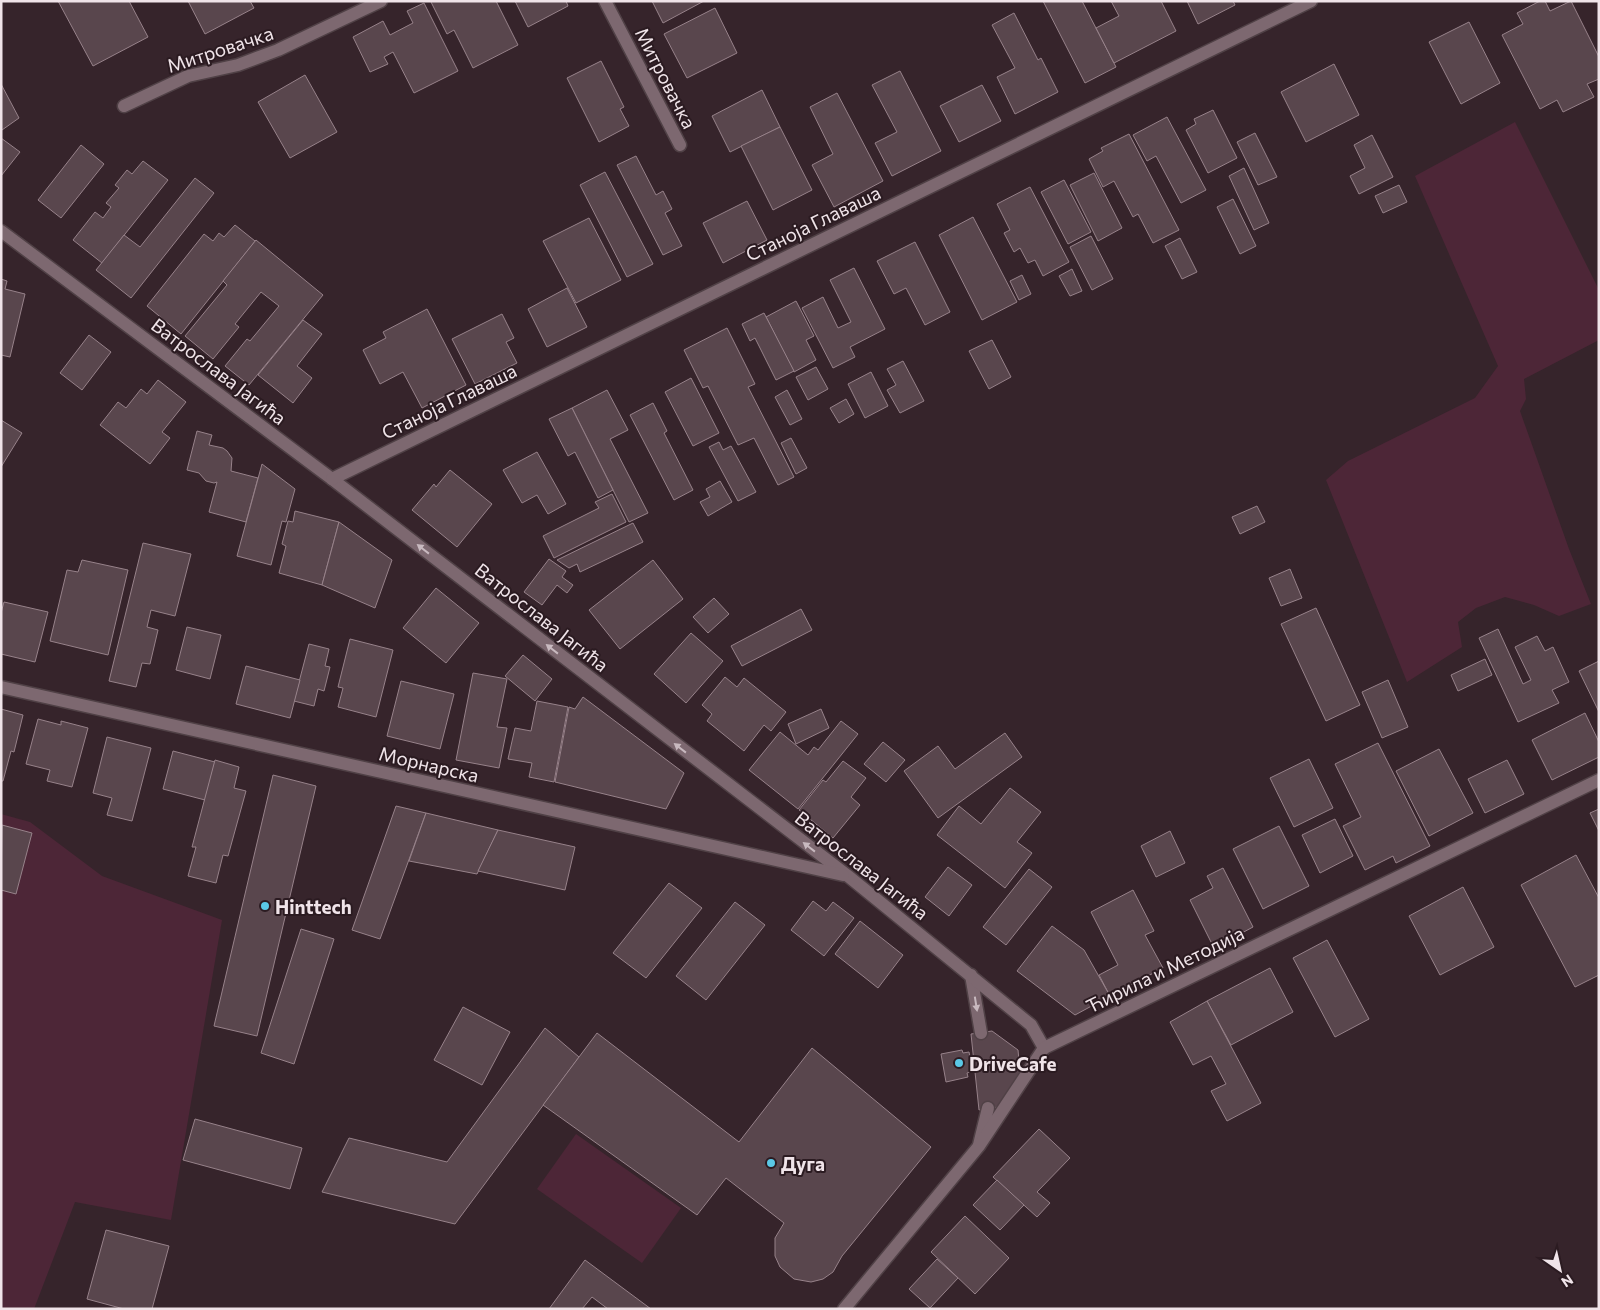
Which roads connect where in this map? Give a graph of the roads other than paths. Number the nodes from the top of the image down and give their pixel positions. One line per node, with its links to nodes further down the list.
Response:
1 (381, 1): 4 (street, Митровачка)
2 (606, 1): 5 (street, Митровачка)
3 (1311, 1): 7 (street, Станоја Главаша)
4 (124, 106)
5 (680, 145)
6 (1, 231): 7 (street, Ватрослава Јагића)
7 (332, 479): 10 (street, Ватрослава Јагића, one-way to 7)
8 (1, 687): 10 (street, Морнарска)
9 (1599, 780): 13 (street, Ћирила и Методија)
10 (848, 876): 11 (street, Ватрослава Јагића)
11 (972, 975): 12 (street, one-way to 12); 13 (street, Ватрослава Јагића)
12 (981, 1033)
13 (1044, 1048): 15 (street)
14 (988, 1108): 15 (street)
15 (979, 1146): 16 (street)
16 (844, 1309)

